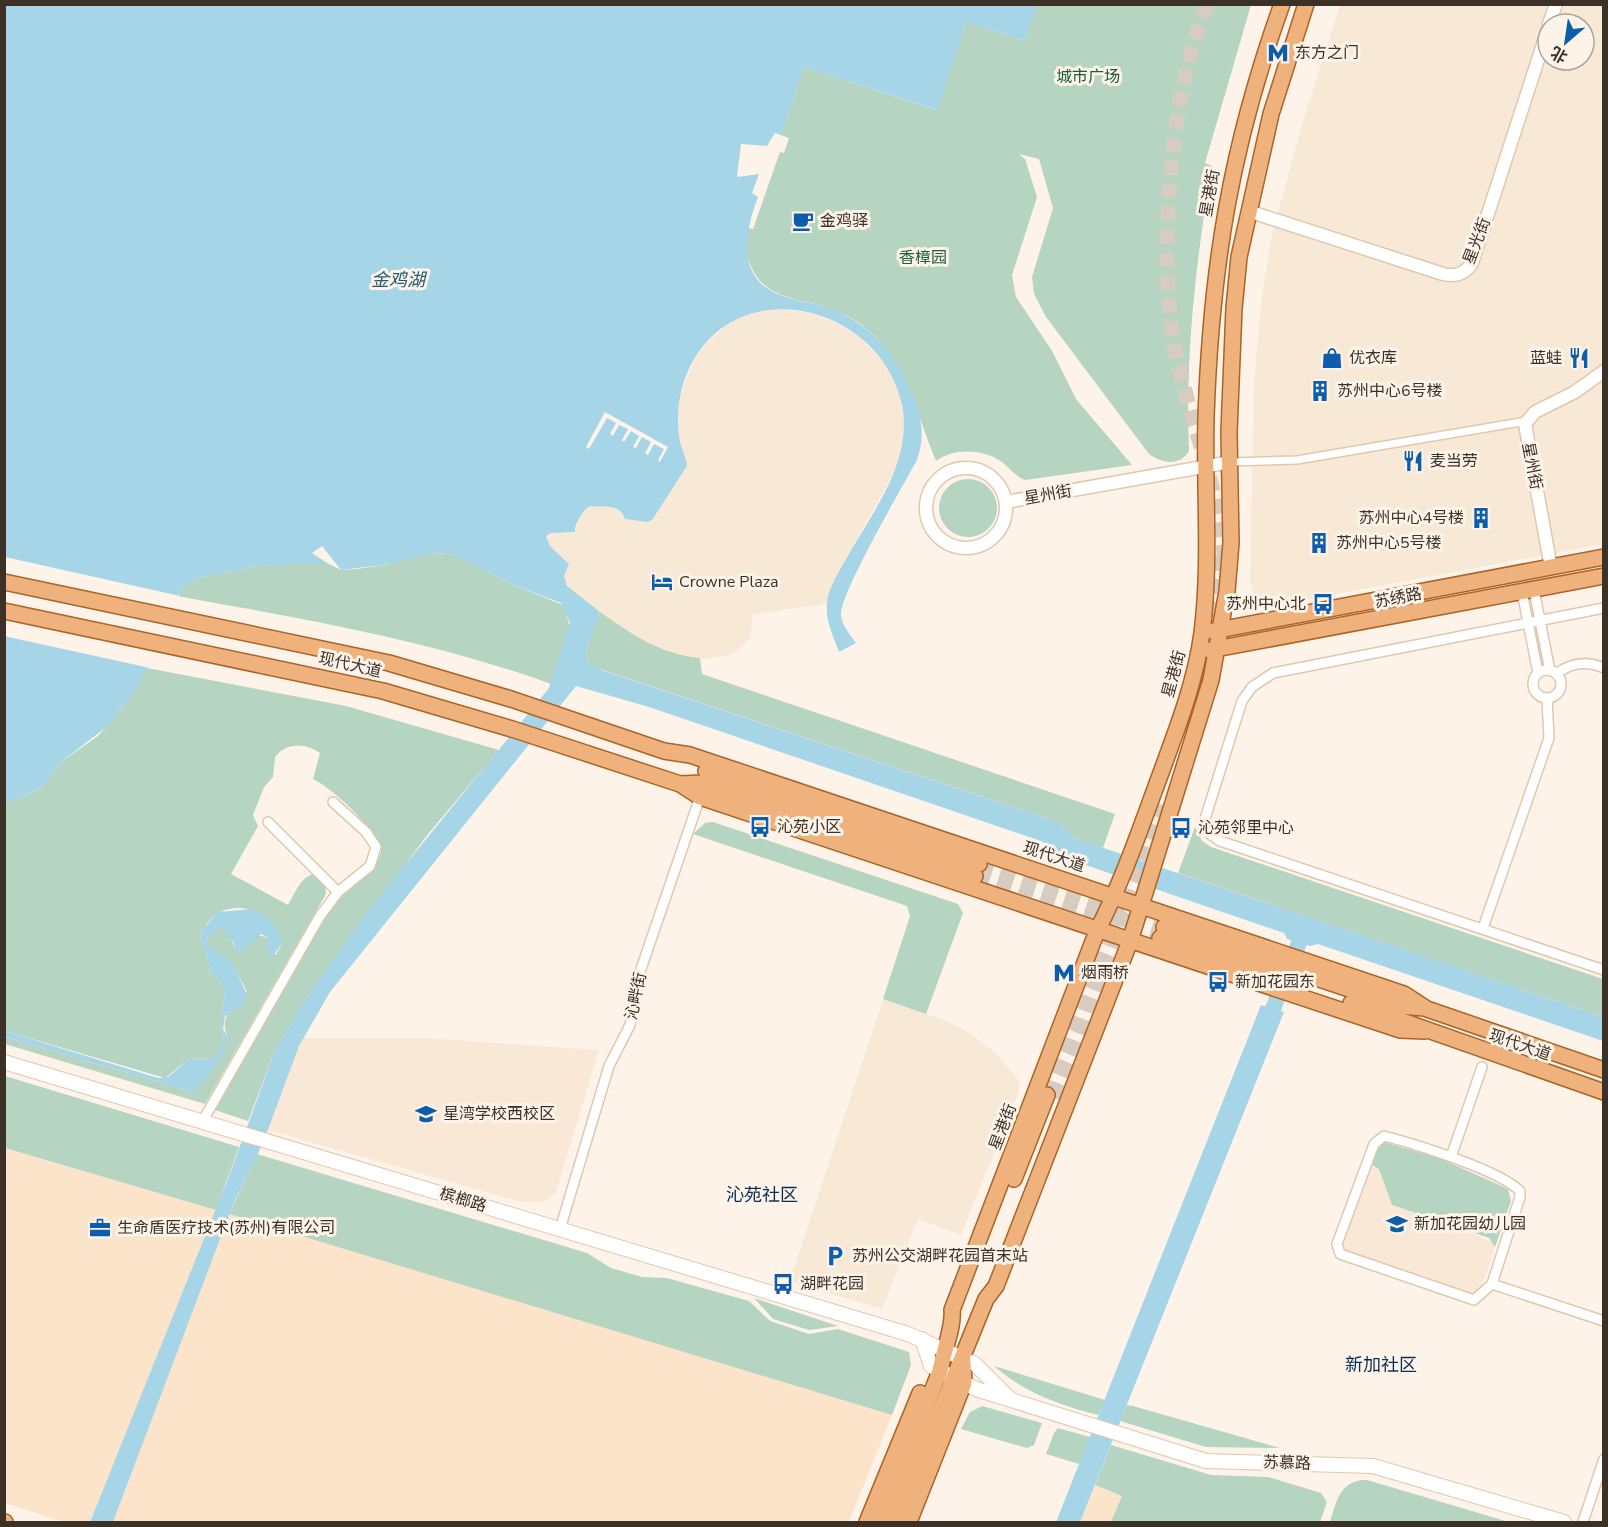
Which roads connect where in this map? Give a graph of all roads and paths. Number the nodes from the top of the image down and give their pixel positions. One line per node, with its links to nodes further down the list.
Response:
1 (1282, 4): 8 (main road, 星港街)
2 (1306, 4): 4 (main road, 星港街)
3 (1536, 66): 4 (street, 星光街)
4 (1248, 211): 7 (main road, 星港街)
5 (1604, 371): 6 (street, 星州街)
6 (1527, 421): 7 (street); 11 (street, 星州街)
7 (1231, 462): 8 (street, 星州街); 19 (main road, 星港街)
8 (1205, 467): 9 (street, 星州街); 20 (main road, 星港街)
9 (1006, 502): 9 (street)
10 (1604, 558): 11 (main road, 苏绣路)
11 (1551, 568): 19 (main road, 苏绣路)
12 (1604, 576): 14 (main road, 苏绣路)
13 (4, 582): 27 (main road, 现代大道)
14 (1528, 591): 17 (street); 18 (street); 21 (main road, 苏绣路)
15 (1604, 608): 17 (street)
16 (4, 611): 28 (main road, 现代大道)
17 (1540, 622): 18 (street); 24 (street)
18 (1528, 624): 25 (street); 35 (street)
19 (1221, 629): 20 (main road, 苏绣路); 21 (main road, 星港街)
20 (1202, 634): 22 (main road, 星港街)
21 (1217, 650): 22 (main road, 苏绣路); 34 (main road, 星港街)
22 (1198, 651): 33 (main road, 星港街)
23 (1604, 668): 24 (street)
24 (1553, 672): 25 (street); 26 (street)
25 (1538, 673): 26 (street)
26 (1547, 698): 35 (street)
27 (664, 751): 28 (main road, 现代大道); 33 (main road, 现代大道)
28 (680, 784): 29 (main road, 现代大道)
29 (700, 797): 36 (main road, 现代大道); 47 (street, 沁畔街)
30 (333, 802): 32 (street)
31 (268, 822): 32 (street)
32 (338, 892): 45 (street)
33 (1115, 895): 34 (main road, 现代大道); 36 (main road, 星港街)
34 (1142, 904): 37 (main road, 星港街); 39 (main road, 现代大道)
35 (1483, 928): 38 (street)
36 (1097, 931): 37 (main road, 现代大道); 50 (main road, 星港街)
37 (1130, 941): 40 (main road, 现代大道); 49 (main road, 星港街)
38 (1604, 970)
39 (1427, 1008): 40 (main road, 现代大道); 43 (main road, 现代大道)
40 (1425, 1031): 44 (main road, 现代大道)
41 (4, 1062): 45 (main road, 槟榔路)
42 (1482, 1067): 46 (street)
43 (1604, 1070)
44 (1604, 1092)
45 (202, 1122): 47 (main road, 槟榔路)
46 (1451, 1157): 48 (street); 48 (street)
47 (560, 1229): 52 (main road, 槟榔路)
48 (1492, 1284): 51 (street)
49 (986, 1299): 50 (main road, 星港街); 54 (main road, 星港街)
50 (953, 1320): 53 (main road, 星港街)
51 (1604, 1321)
52 (922, 1339): 53 (main road, 苏慕路); 55 (main road)
53 (943, 1348): 54 (main road, 苏慕路); 55 (main road, 星港街)
54 (963, 1356): 55 (main road); 56 (main road, 苏慕路)
55 (947, 1375): 56 (main road, 苏慕路); 58 (main road); 59 (main road); 62 (main road)
56 (1011, 1400): 63 (main road, 苏慕路)
57 (1604, 1459): 64 (street)
58 (897, 1500): 60 (main road); 61 (main road)
59 (867, 1522)
60 (880, 1522)
61 (895, 1522)
62 (909, 1522)
63 (1564, 1522)
64 (1583, 1522)

